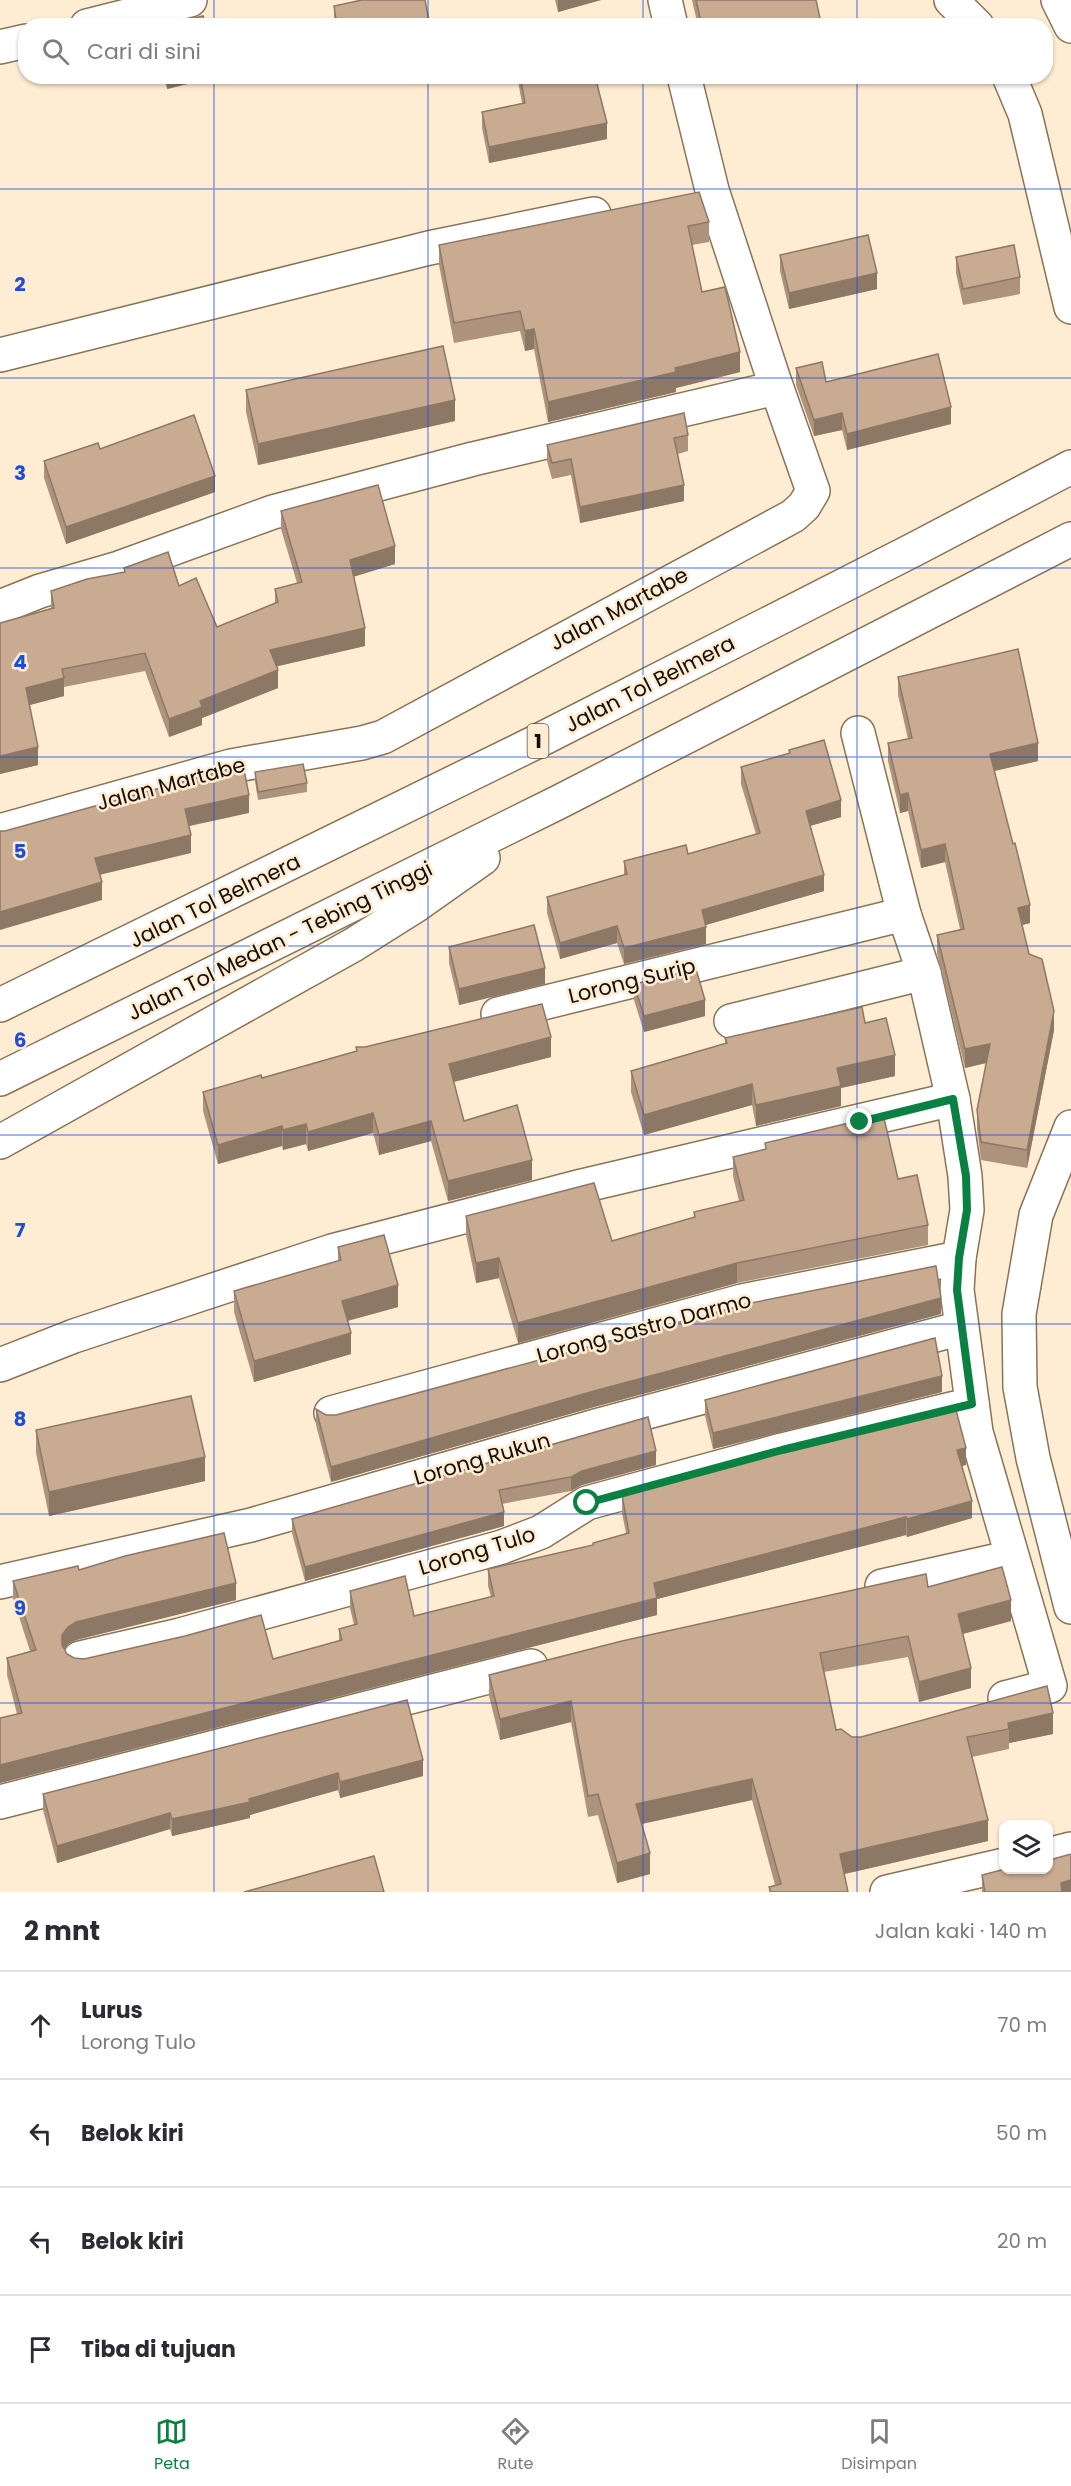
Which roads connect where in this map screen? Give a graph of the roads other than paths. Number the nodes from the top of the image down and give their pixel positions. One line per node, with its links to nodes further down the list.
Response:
1 (190, 0): 5 (main road)
2 (665, 0): 6 (main road)
3 (951, 0): 7 (main road)
4 (1058, 0): 8 (main road)
5 (119, 18)
6 (669, 18)
7 (969, 18)
8 (1071, 26)
9 (18, 43): 10 (main road)
10 (0, 47)
11 (686, 84): 13 (main road, Jalan Martabe)
12 (1012, 84): 16 (main road)
13 (712, 190): 14 (main road); 18 (main road, Jalan Martabe)
14 (678, 197)
15 (621, 208): 17 (main road)
16 (1071, 307)
17 (0, 355)
18 (776, 388): 21 (main road); 24 (main road, Jalan Martabe)
19 (1071, 467): 27 (main road, Jalan Tol Belmera / 1)
20 (1071, 539): 23 (main road)
21 (0, 607)
22 (858, 733): 25 (main road)
23 (560, 802): 30 (main road, Jalan Tol Medan - Tebing Tinggi); 33 (main road)
24 (0, 831)
25 (904, 914): 26 (main road); 29 (main road, Lorong Surip)
26 (924, 973): 28 (main road); 31 (main road)
27 (0, 1005)
28 (731, 1021)
29 (464, 1023)
30 (0, 1079)
31 (953, 1099): 34 (main road); 36 (main road)
32 (1071, 1127): 41 (main road)
33 (0, 1142)
34 (959, 1258): 35 (main road); 38 (main road, Lorong Sastro Darmo)
35 (962, 1328): 37 (main road); 40 (main road, Lorong Rukun)
36 (0, 1365)
37 (972, 1404): 39 (main road); 43 (main road, Lorong Tulo)
38 (332, 1413)
39 (1012, 1557): 42 (main road); 45 (main road)
40 (0, 1582)
41 (1068, 1587)
42 (850, 1593)
43 (81, 1658)
44 (562, 1658): 47 (main road)
45 (1060, 1683): 46 (main road)
46 (981, 1704)
47 (0, 1802)
48 (1071, 1850): 49 (main road)
49 (1053, 1854)
50 (999, 1866): 51 (main road)
51 (887, 1892)

